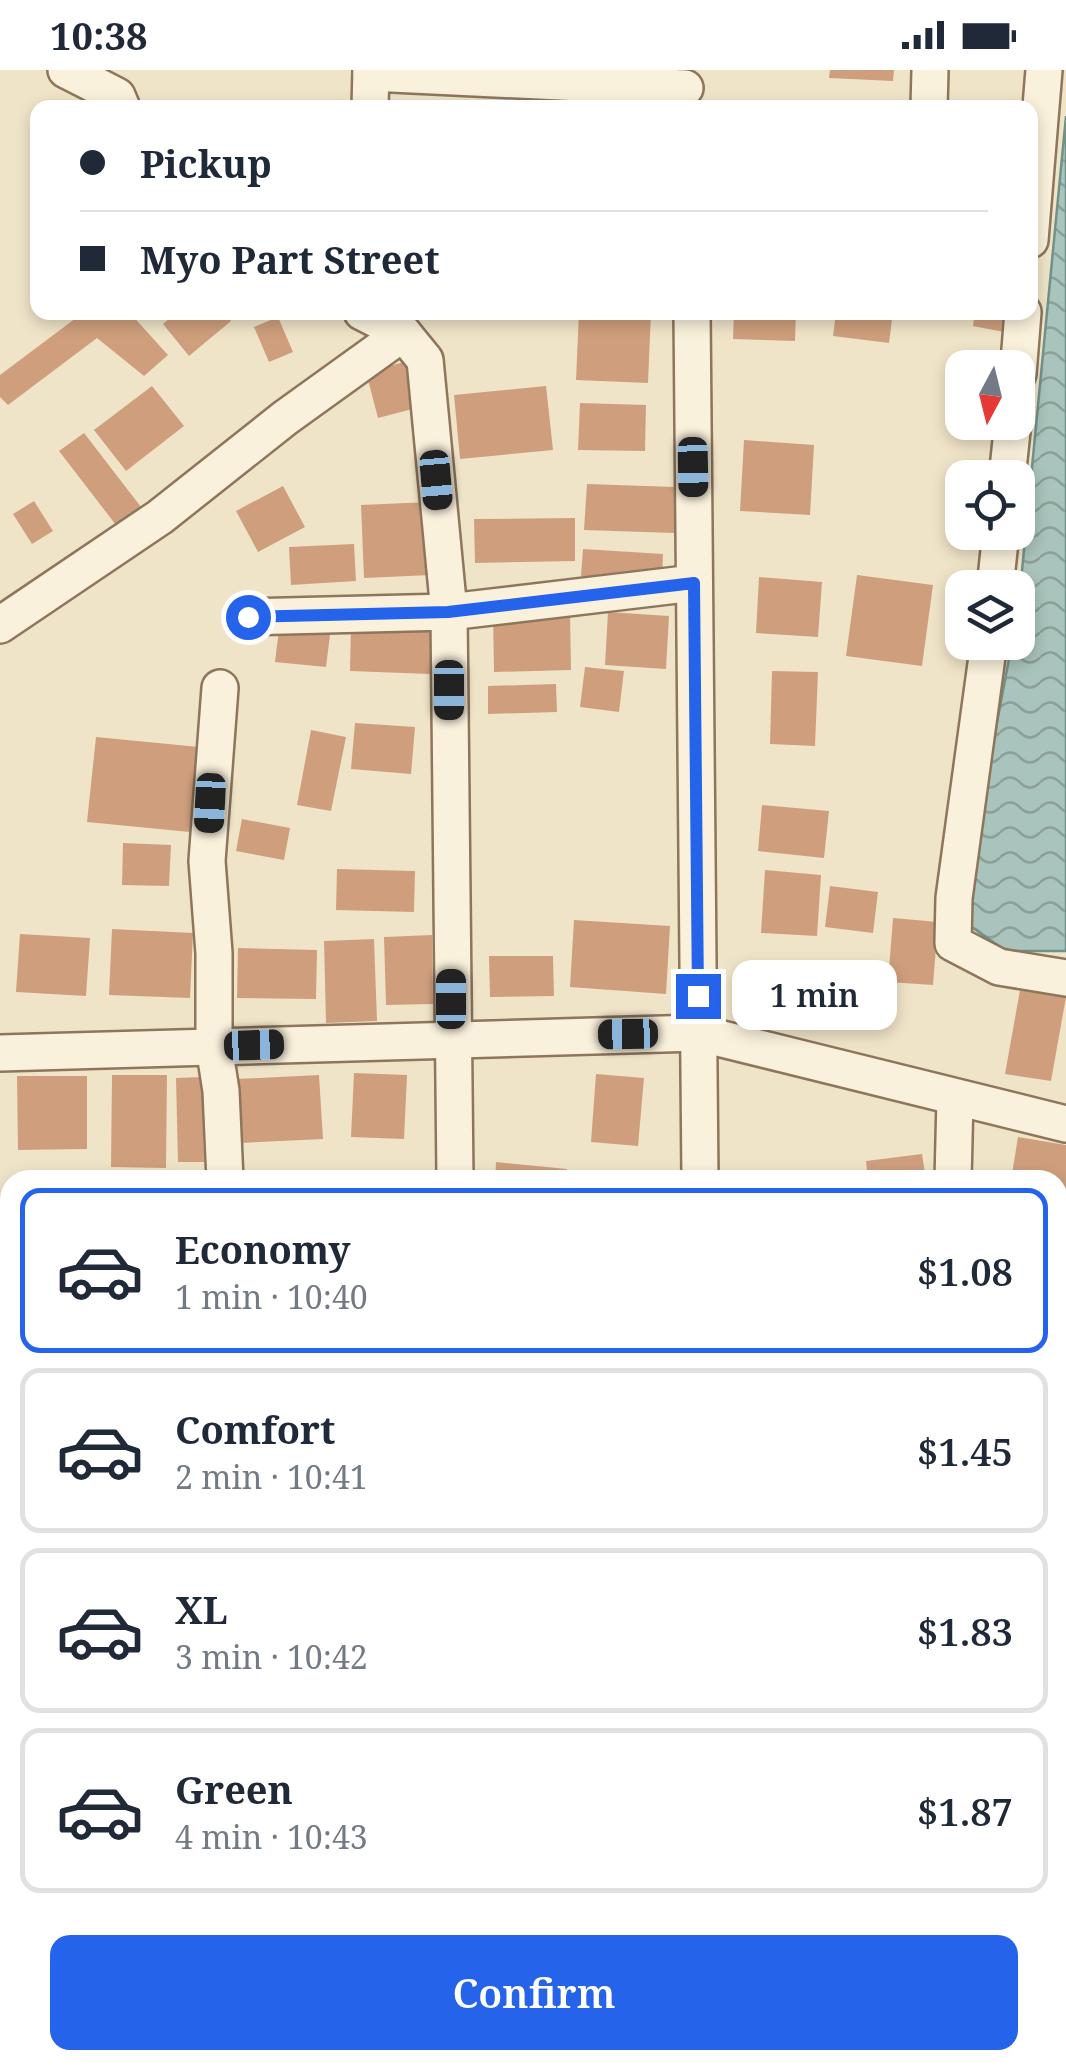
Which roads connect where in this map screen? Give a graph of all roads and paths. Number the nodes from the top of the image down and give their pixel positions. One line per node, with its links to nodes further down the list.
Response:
1 (66, 70): 6 (street)
2 (930, 70): 7 (street)
3 (1044, 70): 8 (street)
4 (371, 83): 5 (street)
5 (685, 88)
6 (119, 100)
7 (928, 100)
8 (1038, 143)
9 (378, 320): 12 (street)
10 (692, 320): 14 (street)
11 (1022, 320): 13 (street)
12 (403, 333): 15 (street); 17 (street)
13 (1020, 350)
14 (694, 583): 15 (street); 21 (street)
15 (448, 612): 16 (street); 22 (street)
16 (248, 617)
17 (0, 624)
18 (987, 660): 20 (street)
19 (220, 688): 23 (street)
20 (1066, 978)
21 (698, 1033): 22 (street); 25 (street); 29 (street)
22 (452, 1038): 23 (street); 28 (street)
23 (214, 1046): 24 (street); 27 (street)
24 (0, 1053)
25 (955, 1098): 26 (street); 30 (street)
26 (1066, 1124)
27 (225, 1170)
28 (456, 1170)
29 (700, 1170)
30 (953, 1170)

